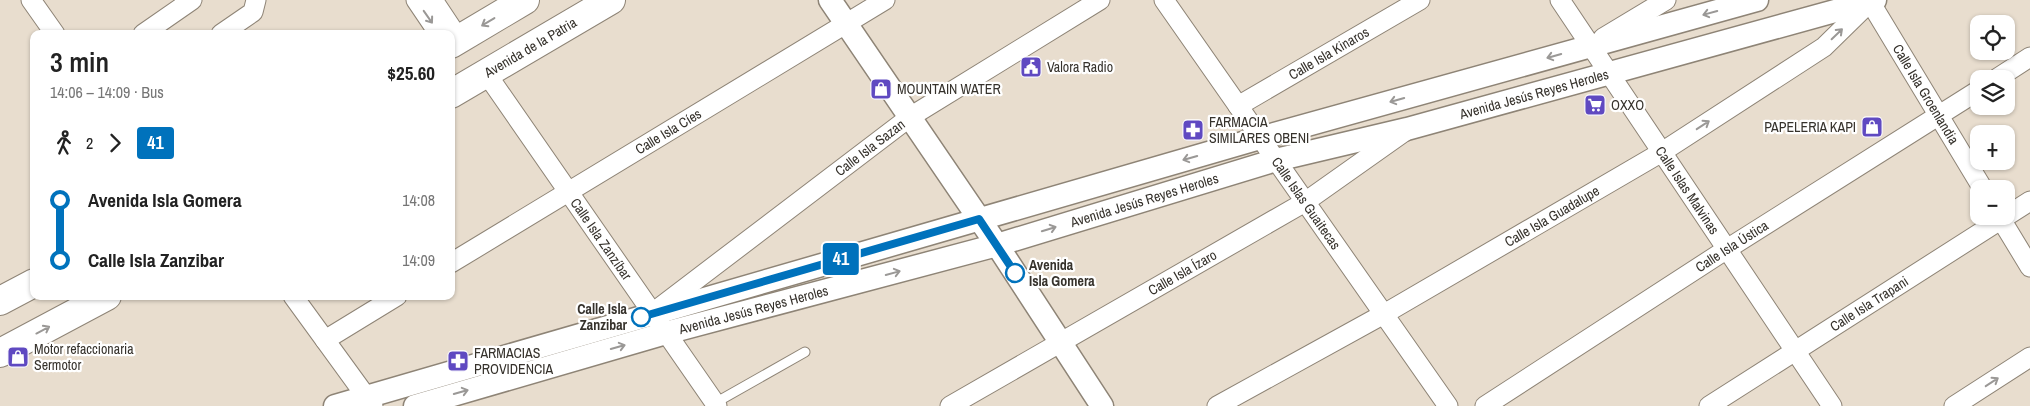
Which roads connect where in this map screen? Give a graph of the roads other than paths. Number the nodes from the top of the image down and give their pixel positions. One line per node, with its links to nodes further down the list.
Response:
1 (31, 0): 18 (street)
2 (192, 0): 19 (street)
3 (256, 0): 20 (street)
4 (416, 0): 21 (street, one-way to 21)
5 (433, 0): 22 (street)
6 (525, 0): 23 (main road, one-way to 23)
7 (611, 0): 27 (main road, Avenida de la Patria)
8 (830, 0): 17 (street)
9 (885, 0): 17 (street, Calle Isla Cíes)
10 (1100, 0): 33 (street, Calle Isla Sazan)
11 (1164, 0): 31 (street, Calle Islas Guaitecas)
12 (1420, 0): 31 (street, Calle Isla Kinaros)
13 (1560, 0): 24 (street, Calle Islas Malvinas)
14 (1666, 0): 24 (street)
15 (1757, 0): 24 (street, Avenida Jesús Reyes Heroles, one-way to 24)
16 (1871, 1): 28 (street, Avenida Jesús Reyes Heroles); 32 (street, Calle Isla Groenlandia); 36 (street, Calle Isla Guadalupe, one-way to 16)
17 (846, 23): 33 (street); 39 (street, Calle Isla Cíes)
18 (52, 30)
19 (148, 30)
20 (227, 30)
21 (442, 30)
22 (446, 30)
23 (455, 36)
24 (1590, 46): 28 (street, Calle Islas Malvinas); 35 (street, Avenida Jesús Reyes Heroles, one-way to 35)
25 (2030, 58): 26 (street)
26 (2011, 70)
27 (486, 73): 29 (main road, Avenida de la Patria); 39 (street, Calle Isla Zanzíbar)
28 (1610, 74): 34 (street, Avenida Jesús Reyes Heroles); 36 (street, Calle Islas Malvinas)
29 (455, 92)
30 (1970, 96): 32 (street, Calle Isla Ústica)
31 (1238, 106): 35 (street, Calle Islas Guaitecas)
32 (1939, 116): 38 (street, Calle Isla Groenlandia); 47 (street, Calle Isla Ústica)
33 (910, 118): 43 (street); 55 (street, Calle Isla Sazan)
34 (1407, 129): 37 (street, Avenida Jesús Reyes Heroles); 40 (street, Calle Isla Ízaro)
35 (1260, 138): 37 (street, Calle Islas Guaitecas); 43 (street, Avenida Jesús Reyes Heroles, one-way to 43)
36 (1662, 152): 47 (street, Calle Islas Malvinas); 56 (street, Calle Isla Guadalupe)
37 (1276, 160): 40 (street, Calle Islas Guaitecas); 46 (street, Avenida Jesús Reyes Heroles, one-way to 37)
38 (1978, 180)
39 (568, 192): 48 (street, Calle Isla Cíes); 55 (street, Calle Isla Zanzíbar)
40 (1306, 202): 56 (street, Calle Islas Guaitecas); 59 (street, Calle Isla Ízaro)
41 (2030, 202): 42 (street, Calle Isla Trapani)
42 (2015, 210)
43 (979, 219): 46 (street); 55 (street, Avenida Jesús Reyes Heroles)
44 (1989, 225): 60 (street, Calle Isla Trapani)
45 (2004, 225): 49 (street)
46 (996, 245): 57 (street, Avenida Jesús Reyes Heroles, one-way to 46); 59 (street)
47 (1727, 249): 60 (street, Calle Islas Malvinas); 72 (street, Calle Isla Ústica)
48 (455, 262)
49 (2030, 267)
50 (30, 285): 51 (main road)
51 (0, 300)
52 (99, 300): 62 (main road, one-way to 52)
53 (296, 300): 58 (street)
54 (391, 300): 58 (street)
55 (652, 313): 57 (street, Calle Isla Zanzíbar); 64 (street, Avenida Jesús Reyes Heroles)
56 (1384, 314): 70 (street, Calle Isla Guadalupe); 71 (street, Calle Islas Guaitecas)
57 (666, 333): 65 (street, Calle Isla Zanzíbar); 67 (street, Avenida Jesús Reyes Heroles, one-way to 57)
58 (325, 340): 64 (street)
59 (1060, 342): 68 (street, Calle Isla Ízaro); 69 (street)
60 (1795, 351): 73 (street, Calle Isla Trapani); 74 (street, Calle Islas Malvinas)
61 (805, 352): 65 (lane)
62 (0, 353)
63 (2030, 357): 75 (street, one-way to 63)
64 (370, 401): 66 (street, Avenida Jesús Reyes Heroles)
65 (716, 405)
66 (335, 406)
67 (415, 406)
68 (950, 406)
69 (1102, 406)
70 (1217, 406)
71 (1448, 406)
72 (1485, 406)
73 (1709, 406)
74 (1832, 406)
75 (1954, 406)

